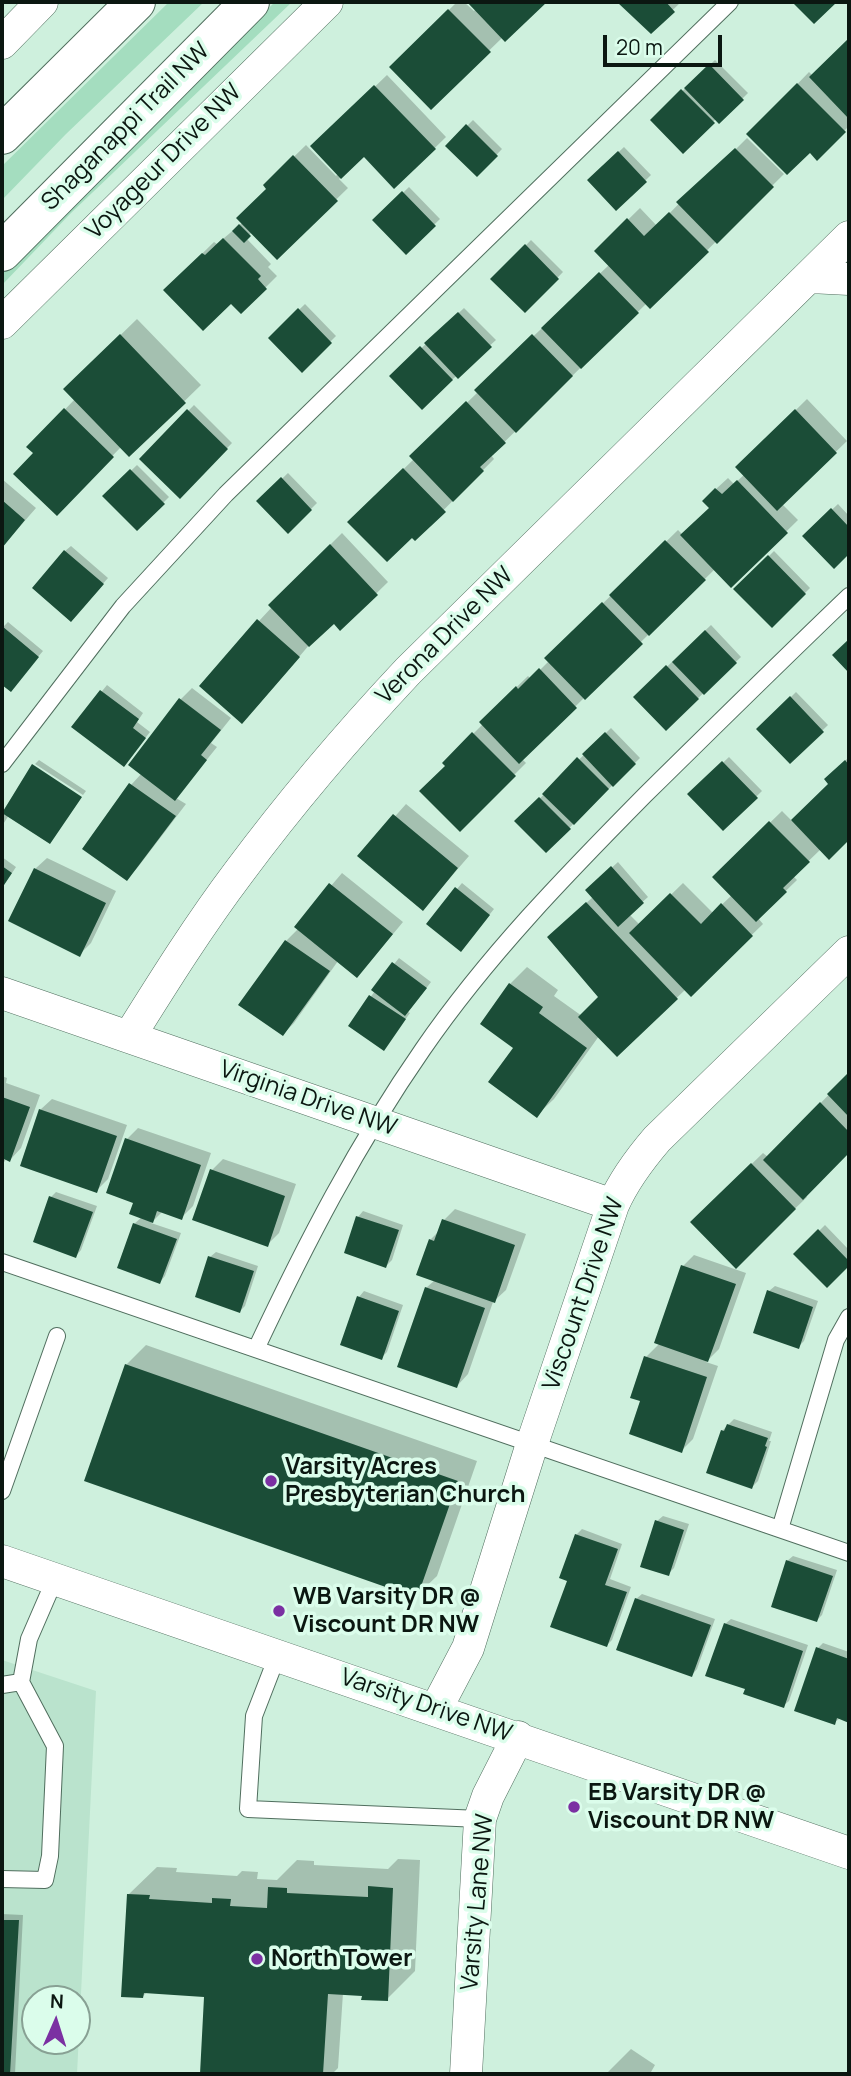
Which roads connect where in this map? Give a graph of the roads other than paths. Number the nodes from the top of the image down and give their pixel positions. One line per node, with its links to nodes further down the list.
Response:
1 (42, 2): 6 (street)
2 (136, 2): 7 (main road)
3 (250, 2): 9 (main road, Shaganappi Trail NW)
4 (327, 2): 12 (street, Voyageur Drive NW)
5 (730, 2): 14 (lane)
6 (2, 43)
7 (2, 135)
8 (849, 237): 10 (street, Verona Drive NW)
9 (2, 252)
10 (810, 276): 11 (street); 17 (street, Verona Drive NW)
11 (849, 279)
12 (2, 323)
13 (849, 596): 18 (lane)
14 (2, 764)
15 (849, 952): 19 (street, Viscount Drive NW)
16 (2, 993): 17 (street, Virginia Drive NW)
17 (129, 1037): 18 (street, Virginia Drive NW)
18 (375, 1122): 19 (street, Virginia Drive NW); 23 (lane)
19 (613, 1205): 24 (street, Viscount Drive NW)
20 (2, 1262): 23 (lane)
21 (849, 1317): 26 (lane)
22 (57, 1336): 25 (lane)
23 (256, 1349): 24 (lane)
24 (531, 1444): 26 (lane); 33 (street, Viscount Drive NW)
25 (2, 1491)
26 (780, 1529): 27 (lane)
27 (849, 1553)
28 (2, 1561): 29 (street, Varsity Drive NW)
29 (55, 1579): 30 (street, Varsity Drive NW); 31 (lane)
30 (278, 1654): 33 (street, Varsity Drive NW); 35 (lane)
31 (21, 1682): 32 (lane); 37 (lane)
32 (2, 1685)
33 (436, 1709): 34 (street, Varsity Drive NW)
34 (518, 1737): 35 (street, Varsity Lane NW); 36 (street, Varsity Drive NW)
35 (480, 1819): 38 (street, Varsity Lane NW)
36 (849, 1853)
37 (2, 1879)
38 (466, 2074)

